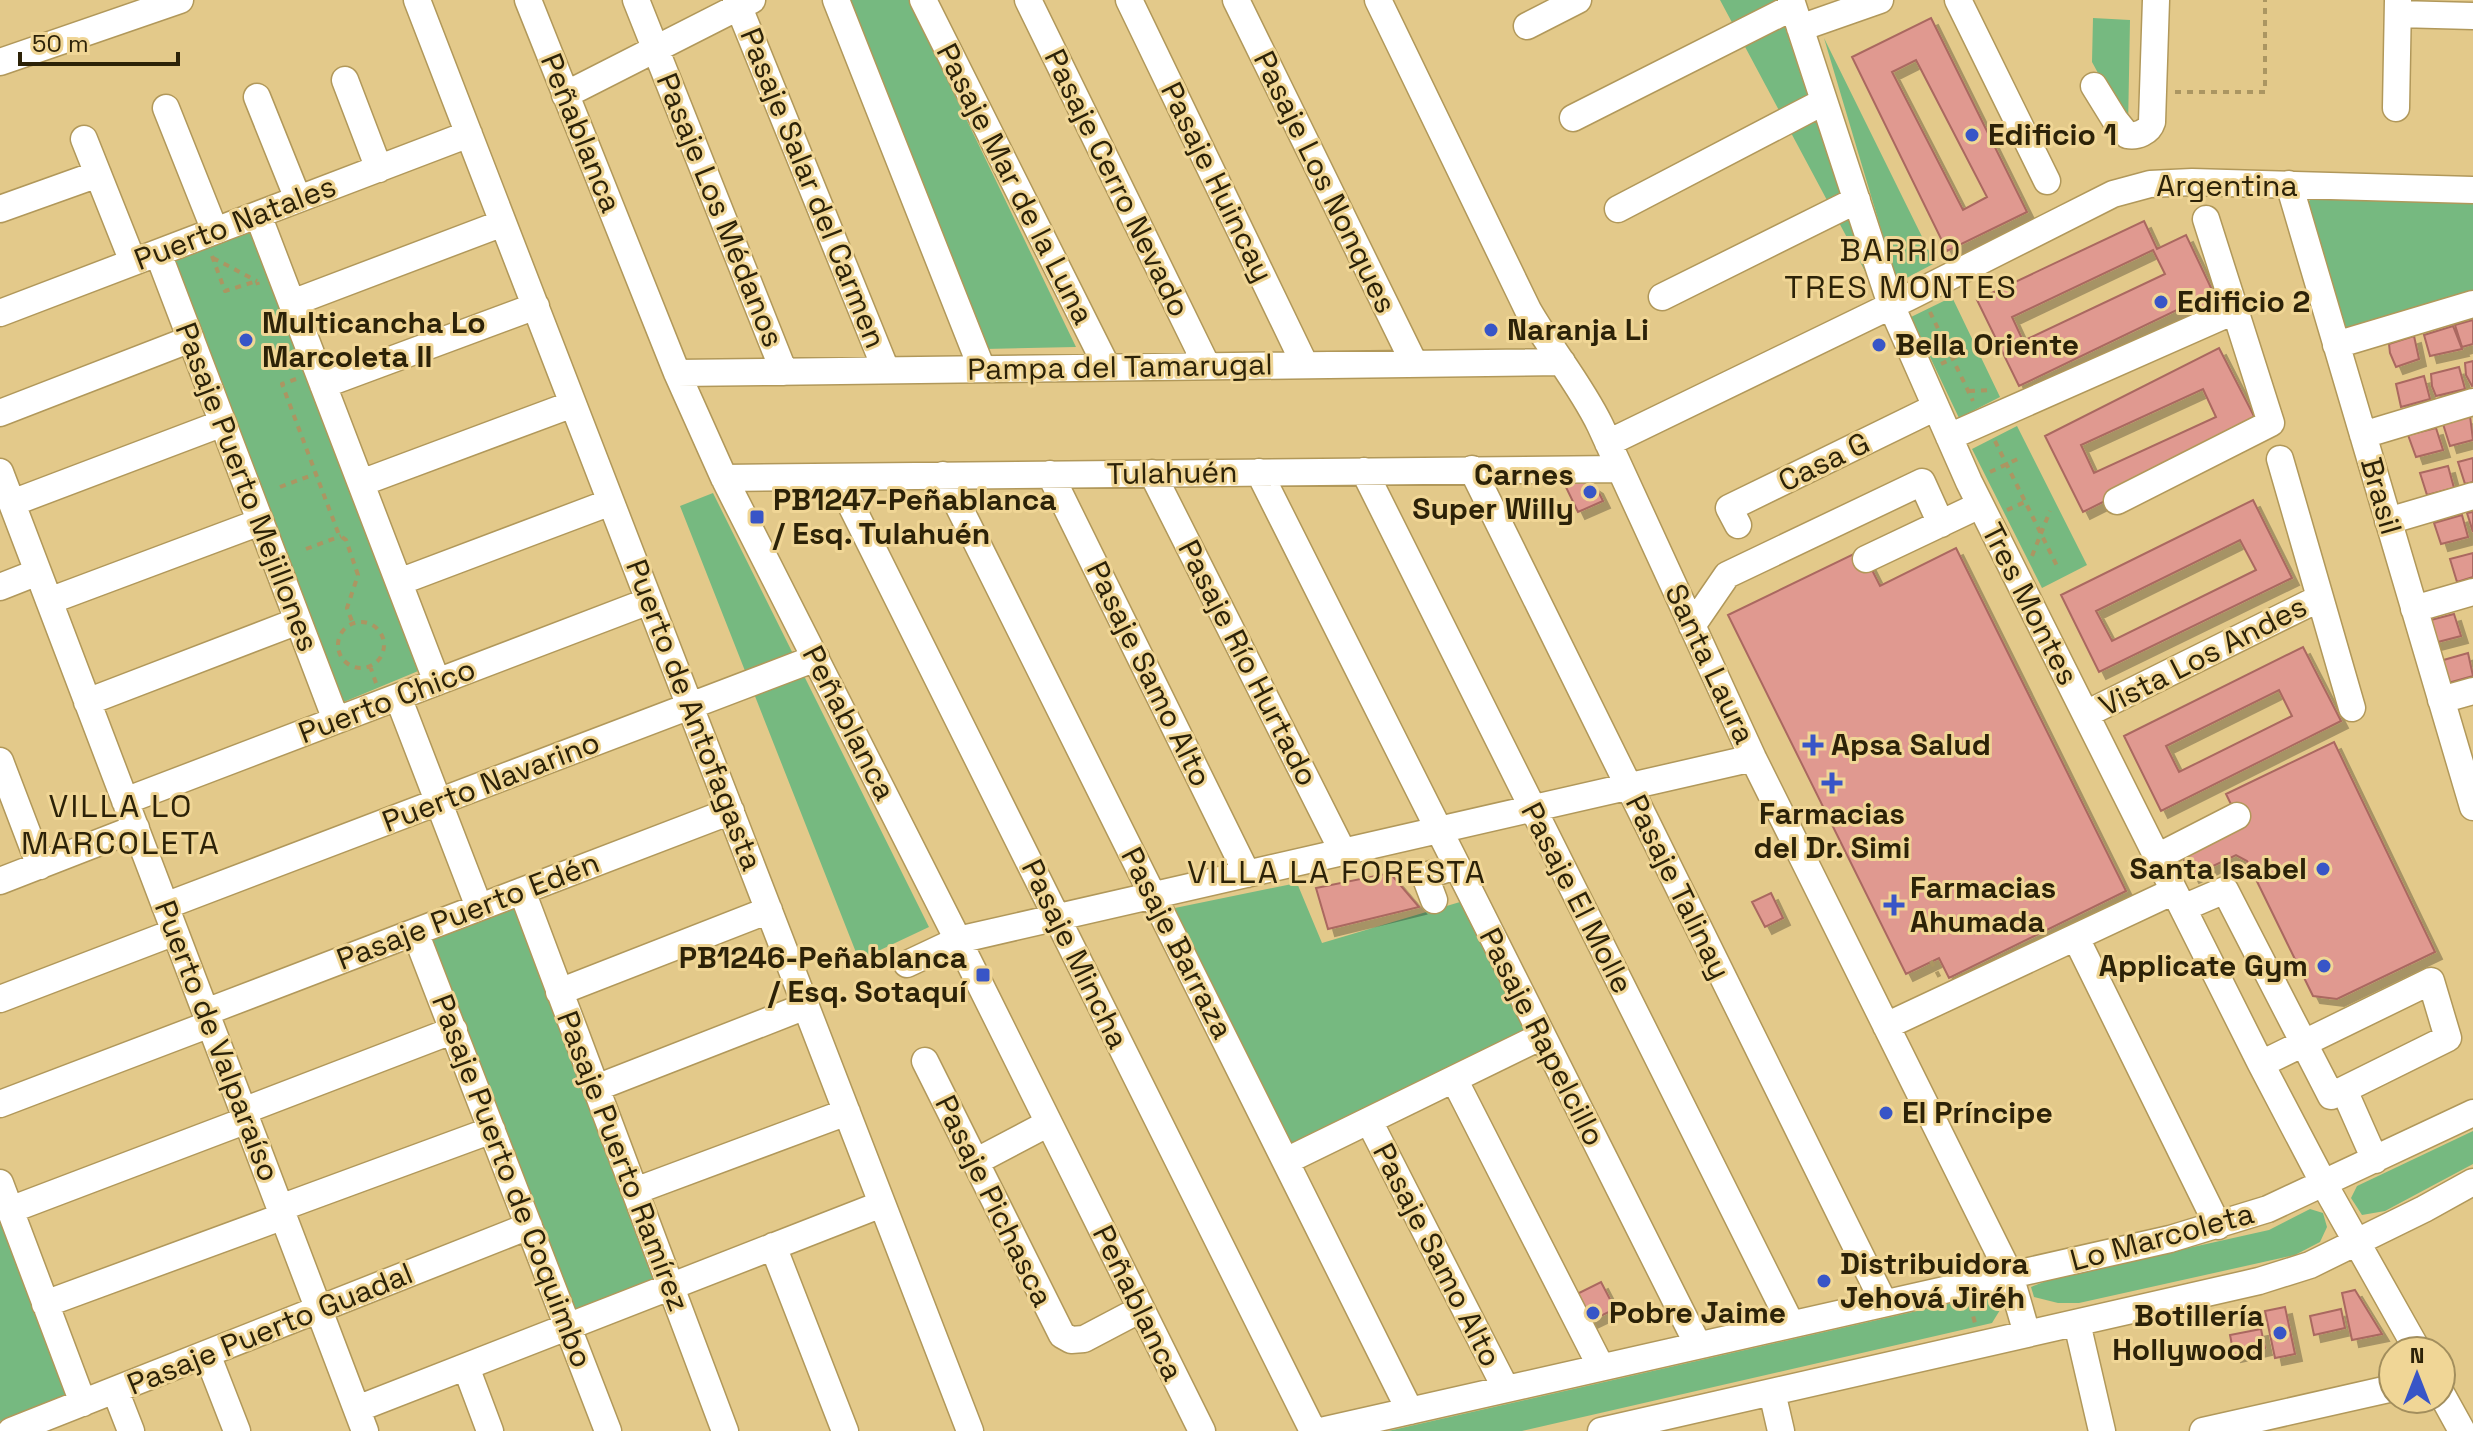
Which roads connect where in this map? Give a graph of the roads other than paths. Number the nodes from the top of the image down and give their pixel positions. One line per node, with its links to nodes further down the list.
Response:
1 (180, 0): 17 (street)
2 (417, 0): 31 (street, Puerto de Antofagasta)
3 (528, 0): 25 (street, Peñablanca)
4 (636, 0): 21 (street, Pasaje Los Médanos)
5 (836, 0): 62 (street)
6 (923, 0): 61 (street, Pasaje Mar de la Luna)
7 (1028, 0): 60 (street, Pasaje Cerro Nevado)
8 (1129, 0): 59 (street, Pasaje Huincay)
9 (1236, 0): 58 (street, Pasaje Los Nonques)
10 (1378, 0): 57 (street, Santa Laura)
11 (1578, 0): 20 (street)
12 (1880, 0): 19 (street)
13 (1958, 0): 35 (street)
14 (2156, 0): 24 (street)
15 (742, 2): 21 (street); 63 (street, Pasaje Salar del Carmen)
16 (2398, 7): 18 (street); 29 (street)
17 (129, 8): 22 (street)
18 (2461, 11)
19 (1795, 12): 27 (street, Tres Montes); 30 (street)
20 (1527, 26)
21 (655, 49): 25 (street); 64 (street, Pasaje Los Médanos)
22 (0, 62)
23 (345, 80): 33 (street)
24 (2094, 86)
25 (565, 95): 65 (street, Peñablanca)
26 (257, 97): 38 (street)
27 (1823, 102): 39 (street, Tres Montes); 41 (street)
28 (166, 108): 45 (street)
29 (2396, 108)
30 (1573, 118)
31 (469, 134): 33 (street, Puerto Natales); 44 (street, Puerto de Antofagasta)
32 (84, 139): 34 (street)
33 (379, 169): 38 (street, Puerto Natales)
34 (98, 174): 40 (street); 47 (street)
35 (2047, 181)
36 (2289, 184): 37 (street, Argentina); 51 (street, Argentina); 56 (street, Brasil)
37 (2473, 190)
38 (298, 199): 42 (street, Puerto Natales)
39 (1857, 200): 48 (street); 51 (street, Tres Montes)
40 (0, 209)
41 (1618, 209)
42 (258, 215): 45 (street, Puerto Natales); 49 (street)
43 (2206, 219): 53 (street)
44 (503, 223): 49 (street); 52 (street, Puerto de Antofagasta)
45 (210, 241): 46 (street, Puerto Natales)
46 (158, 253): 47 (street, Puerto Natales); 55 (street, Pasaje Puerto Mejillones)
47 (133, 262): 54 (street, Puerto Natales)
48 (1662, 297)
49 (292, 303): 66 (street)
50 (2473, 304): 56 (street)
51 (1891, 305): 69 (street, Tres Montes); 74 (street, Argentina)
52 (536, 306): 66 (street); 68 (street, Puerto de Antofagasta)
53 (2234, 311): 73 (street); 88 (street)
54 (0, 313)
55 (191, 339): 70 (street); 71 (street, Pasaje Puerto Mejillones)
56 (2336, 345): 72 (street, Brasil)
57 (1562, 362): 58 (street, Pampa del Tamarugal); 74 (street, Santa Laura)
58 (1414, 363): 59 (street, Pampa del Tamarugal)
59 (1305, 365): 60 (street, Pampa del Tamarugal)
60 (1207, 366): 61 (street, Pampa del Tamarugal)
61 (1107, 367): 62 (street, Pampa del Tamarugal)
62 (982, 369): 63 (street, Pampa del Tamarugal)
63 (886, 370): 64 (street, Pampa del Tamarugal)
64 (784, 372): 65 (street, Pampa del Tamarugal)
65 (677, 373): 85 (street, Peñablanca)
66 (323, 385): 86 (street)
67 (2473, 402): 72 (street)
68 (573, 404): 86 (street); 89 (street, Puerto de Antofagasta)
69 (1936, 407): 73 (street, Tres Montes); 95 (street, Casa G)
70 (0, 413)
71 (223, 423): 90 (street); 93 (street, Pasaje Puerto Mejillones)
72 (2363, 435): 92 (street, Brasil)
73 (1949, 437): 91 (street, Tres Montes)
74 (1608, 443): 77 (street, Santa Laura)
75 (2280, 459): 101 (street, Vista Los Andes)
76 (1472, 469): 77 (street, Tulahuén); 78 (street, Tulahuén); 119 (street, Pasaje Talinay)
77 (1620, 469): 106 (street, Santa Laura)
78 (1364, 471): 80 (street, Tulahuén); 123 (street, Pasaje El Molle)
79 (0, 472): 90 (street, Puerto de Valparaíso)
80 (1259, 472): 81 (street, Tulahuén); 127 (street, Pasaje Rapelcillo)
81 (1152, 473): 82 (street, Tulahuén); 128 (street, Pasaje Río Hurtado)
82 (1050, 474): 83 (street, Tulahuén); 132 (street, Pasaje Samo Alto)
83 (943, 475): 84 (street, Tulahuén); 135 (street, Pasaje Barraza)
84 (837, 477): 85 (street, Tulahuén); 141 (street, Pasaje Mincha)
85 (724, 478): 107 (street, Peñablanca)
86 (361, 483): 98 (street)
87 (2473, 496): 92 (street)
88 (2117, 501)
89 (611, 502): 98 (street); 103 (street, Puerto de Antofagasta)
90 (12, 503): 97 (street, Puerto de Valparaíso)
91 (1980, 505): 94 (street); 115 (street, Tres Montes)
92 (2388, 521): 104 (street, Brasil)
93 (260, 522): 102 (street); 105 (street, Pasaje Puerto Mejillones)
94 (1941, 524): 96 (street); 106 (street)
95 (1738, 525)
96 (1866, 559)
97 (38, 572): 99 (street); 102 (street, Puerto de Valparaíso)
98 (399, 582): 108 (street)
99 (0, 587)
100 (2473, 592): 104 (street)
101 (2320, 598): 114 (street, Vista Los Andes); 115 (street, Vista Los Andes)
102 (49, 601): 112 (street, Puerto de Valparaíso)
103 (649, 601): 108 (street, Puerto Chico); 113 (street, Puerto de Antofagasta)
104 (2414, 609): 111 (street, Brasil)
105 (298, 621): 112 (street); 116 (street, Pasaje Puerto Mejillones)
106 (1692, 626): 117 (street, Santa Laura)
107 (816, 658): 113 (street, Puerto Navarino); 145 (street, Peñablanca)
108 (437, 682): 110 (street, Puerto Chico)
109 (2473, 691): 111 (street)
110 (398, 697): 116 (street, Puerto Chico); 122 (street)
111 (2441, 700): 120 (street, Brasil)
112 (87, 702): 121 (street, Puerto de Valparaíso)
113 (690, 706): 122 (street, Puerto Navarino); 124 (street, Puerto de Antofagasta)
114 (2352, 708)
115 (2086, 714): 129 (street, Tres Montes)
116 (336, 720): 121 (street, Puerto Chico)
117 (1753, 758): 119 (street); 151 (street, Santa Laura)
118 (1, 767): 130 (street)
119 (1628, 787): 123 (street); 183 (street, Pasaje Talinay)
120 (2471, 794)
121 (125, 801): 126 (street, Puerto de Valparaíso)
122 (439, 802): 138 (street, Puerto Navarino); 139 (street)
123 (1532, 809): 127 (street); 188 (street, Pasaje El Molle)
124 (731, 811): 134 (street, Pasaje Puerto Edén); 140 (street, Puerto de Antofagasta)
125 (2237, 816): 129 (street)
126 (136, 828): 130 (street); 138 (street, Puerto de Valparaíso)
127 (1438, 830): 128 (street); 131 (street, Pasaje Rapelcillo)
128 (1343, 852): 132 (street)
129 (2157, 857): 137 (street, Tres Montes)
130 (40, 866): 133 (street)
131 (1456, 866): 136 (street); 153 (street, Pasaje Rapelcillo)
132 (1247, 874): 135 (street)
133 (0, 881)
134 (522, 891): 139 (street, Pasaje Puerto Edén); 147 (street, Pasaje Puerto Ramírez)
135 (1153, 896): 141 (street); 168 (street, Pasaje Barraza)
136 (1434, 900)
137 (2179, 900): 144 (street); 154 (street); 156 (street, Tres Montes)
138 (165, 906): 142 (street, Puerto de Valparaíso)
139 (479, 907): 143 (street, Pasaje Puerto Edén)
140 (769, 910): 147 (street); 149 (street, Puerto de Antofagasta)
141 (1057, 918): 145 (street); 212 (street, Pasaje Mincha)
142 (175, 932): 148 (street); 150 (street, Puerto de Valparaíso)
143 (415, 932): 150 (street, Pasaje Puerto Edén); 152 (street, Pasaje Puerto de Coquimbo)
144 (2076, 938): 151 (street); 178 (street)
145 (958, 940): 146 (street); 165 (street, Peñablanca)
146 (907, 964)
147 (559, 992): 158 (street, Pasaje Puerto Ramírez)
148 (0, 999)
149 (806, 1006): 158 (street); 161 (street, Puerto de Antofagasta)
150 (208, 1018): 160 (street, Pasaje Puerto Edén); 163 (street, Puerto de Valparaíso)
151 (1886, 1026): 181 (street, Santa Laura)
152 (454, 1030): 163 (street); 166 (street, Pasaje Puerto de Coquimbo)
153 (1542, 1036): 157 (street); 192 (street, Pasaje Rapelcillo)
154 (2304, 1044): 156 (street); 159 (street); 159 (street)
155 (925, 1061): 169 (street, Pasaje Pichasca)
156 (2261, 1064): 172 (street, Tres Montes)
157 (1454, 1079): 164 (street); 195 (street)
158 (596, 1088): 173 (street, Pasaje Puerto Ramírez)
159 (2344, 1090): 167 (street)
160 (0, 1104)
161 (847, 1112): 173 (street); 174 (street, Puerto de Antofagasta)
162 (2473, 1113): 167 (street, Lo Marcoleta)
163 (245, 1115): 175 (street); 176 (street, Puerto de Valparaíso)
164 (1369, 1121): 168 (street); 196 (street, Pasaje Samo Alto)
165 (1049, 1123): 169 (street); 185 (street, Peñablanca)
166 (492, 1130): 176 (street); 177 (street, Pasaje Puerto de Coquimbo)
167 (2375, 1160): 172 (street, Lo Marcoleta)
168 (1286, 1161): 201 (street, Pasaje Barraza)
169 (975, 1162): 185 (street, Pasaje Pichasca)
170 (2473, 1182): 179 (street, Lo Marcoleta)
171 (0, 1183): 175 (street)
172 (2324, 1184): 178 (street, Lo Marcoleta); 179 (street, Tres Montes)
173 (635, 1191): 182 (street, Pasaje Puerto Ramírez)
174 (882, 1204): 180 (street); 210 (street, Puerto de Antofagasta)
175 (10, 1210): 184 (street)
176 (282, 1212): 184 (street); 186 (street, Puerto de Valparaíso)
177 (529, 1226): 186 (street, Pasaje Puerto Guadal); 189 (street, Pasaje Puerto de Coquimbo)
178 (2218, 1226): 181 (street, Lo Marcoleta)
179 (2357, 1241): 187 (street, Lo Marcoleta); 191 (street, Tres Montes)
180 (773, 1246): 182 (street); 209 (street)
181 (2010, 1275): 183 (street, Lo Marcoleta); 190 (street, Santa Laura)
182 (671, 1286): 189 (street); 208 (street, Pasaje Puerto Ramírez)
183 (1884, 1303): 188 (street, Lo Marcoleta)
184 (45, 1304): 200 (street)
185 (1141, 1309): 211 (street, Peñablanca)
186 (319, 1310): 193 (street, Pasaje Puerto Guadal); 202 (street, Puerto de Valparaíso)
187 (2077, 1323): 190 (street, Lo Marcoleta); 216 (street)
188 (1791, 1324): 192 (street, Lo Marcoleta)
189 (568, 1326): 194 (street); 207 (street, Pasaje Puerto de Coquimbo)
190 (2027, 1334): 198 (street, Lo Marcoleta)
191 (2409, 1335)
192 (1698, 1345): 195 (street, Lo Marcoleta)
193 (207, 1354): 197 (street, Pasaje Puerto Guadal); 205 (street)
194 (466, 1367): 202 (street); 206 (street)
195 (1601, 1367): 196 (street, Lo Marcoleta)
196 (1506, 1389): 201 (street, Lo Marcoleta)
197 (115, 1390): 200 (street, Pasaje Puerto Guadal); 204 (street)
198 (1772, 1392): 214 (street, Lo Marcoleta); 215 (street)
199 (2377, 1392): 217 (street)
200 (83, 1403): 203 (street, Pasaje Puerto Guadal)
201 (1410, 1411): 213 (street, Lo Marcoleta)
202 (361, 1420)
203 (19, 1430)
204 (131, 1431)
205 (237, 1431)
206 (490, 1431)
207 (608, 1431)
208 (725, 1431)
209 (845, 1431)
210 (970, 1431)
211 (1202, 1431)
212 (1313, 1431)
213 (1321, 1431)
214 (1601, 1431)
215 (1781, 1431)
216 (2102, 1431)
217 (2203, 1431)

